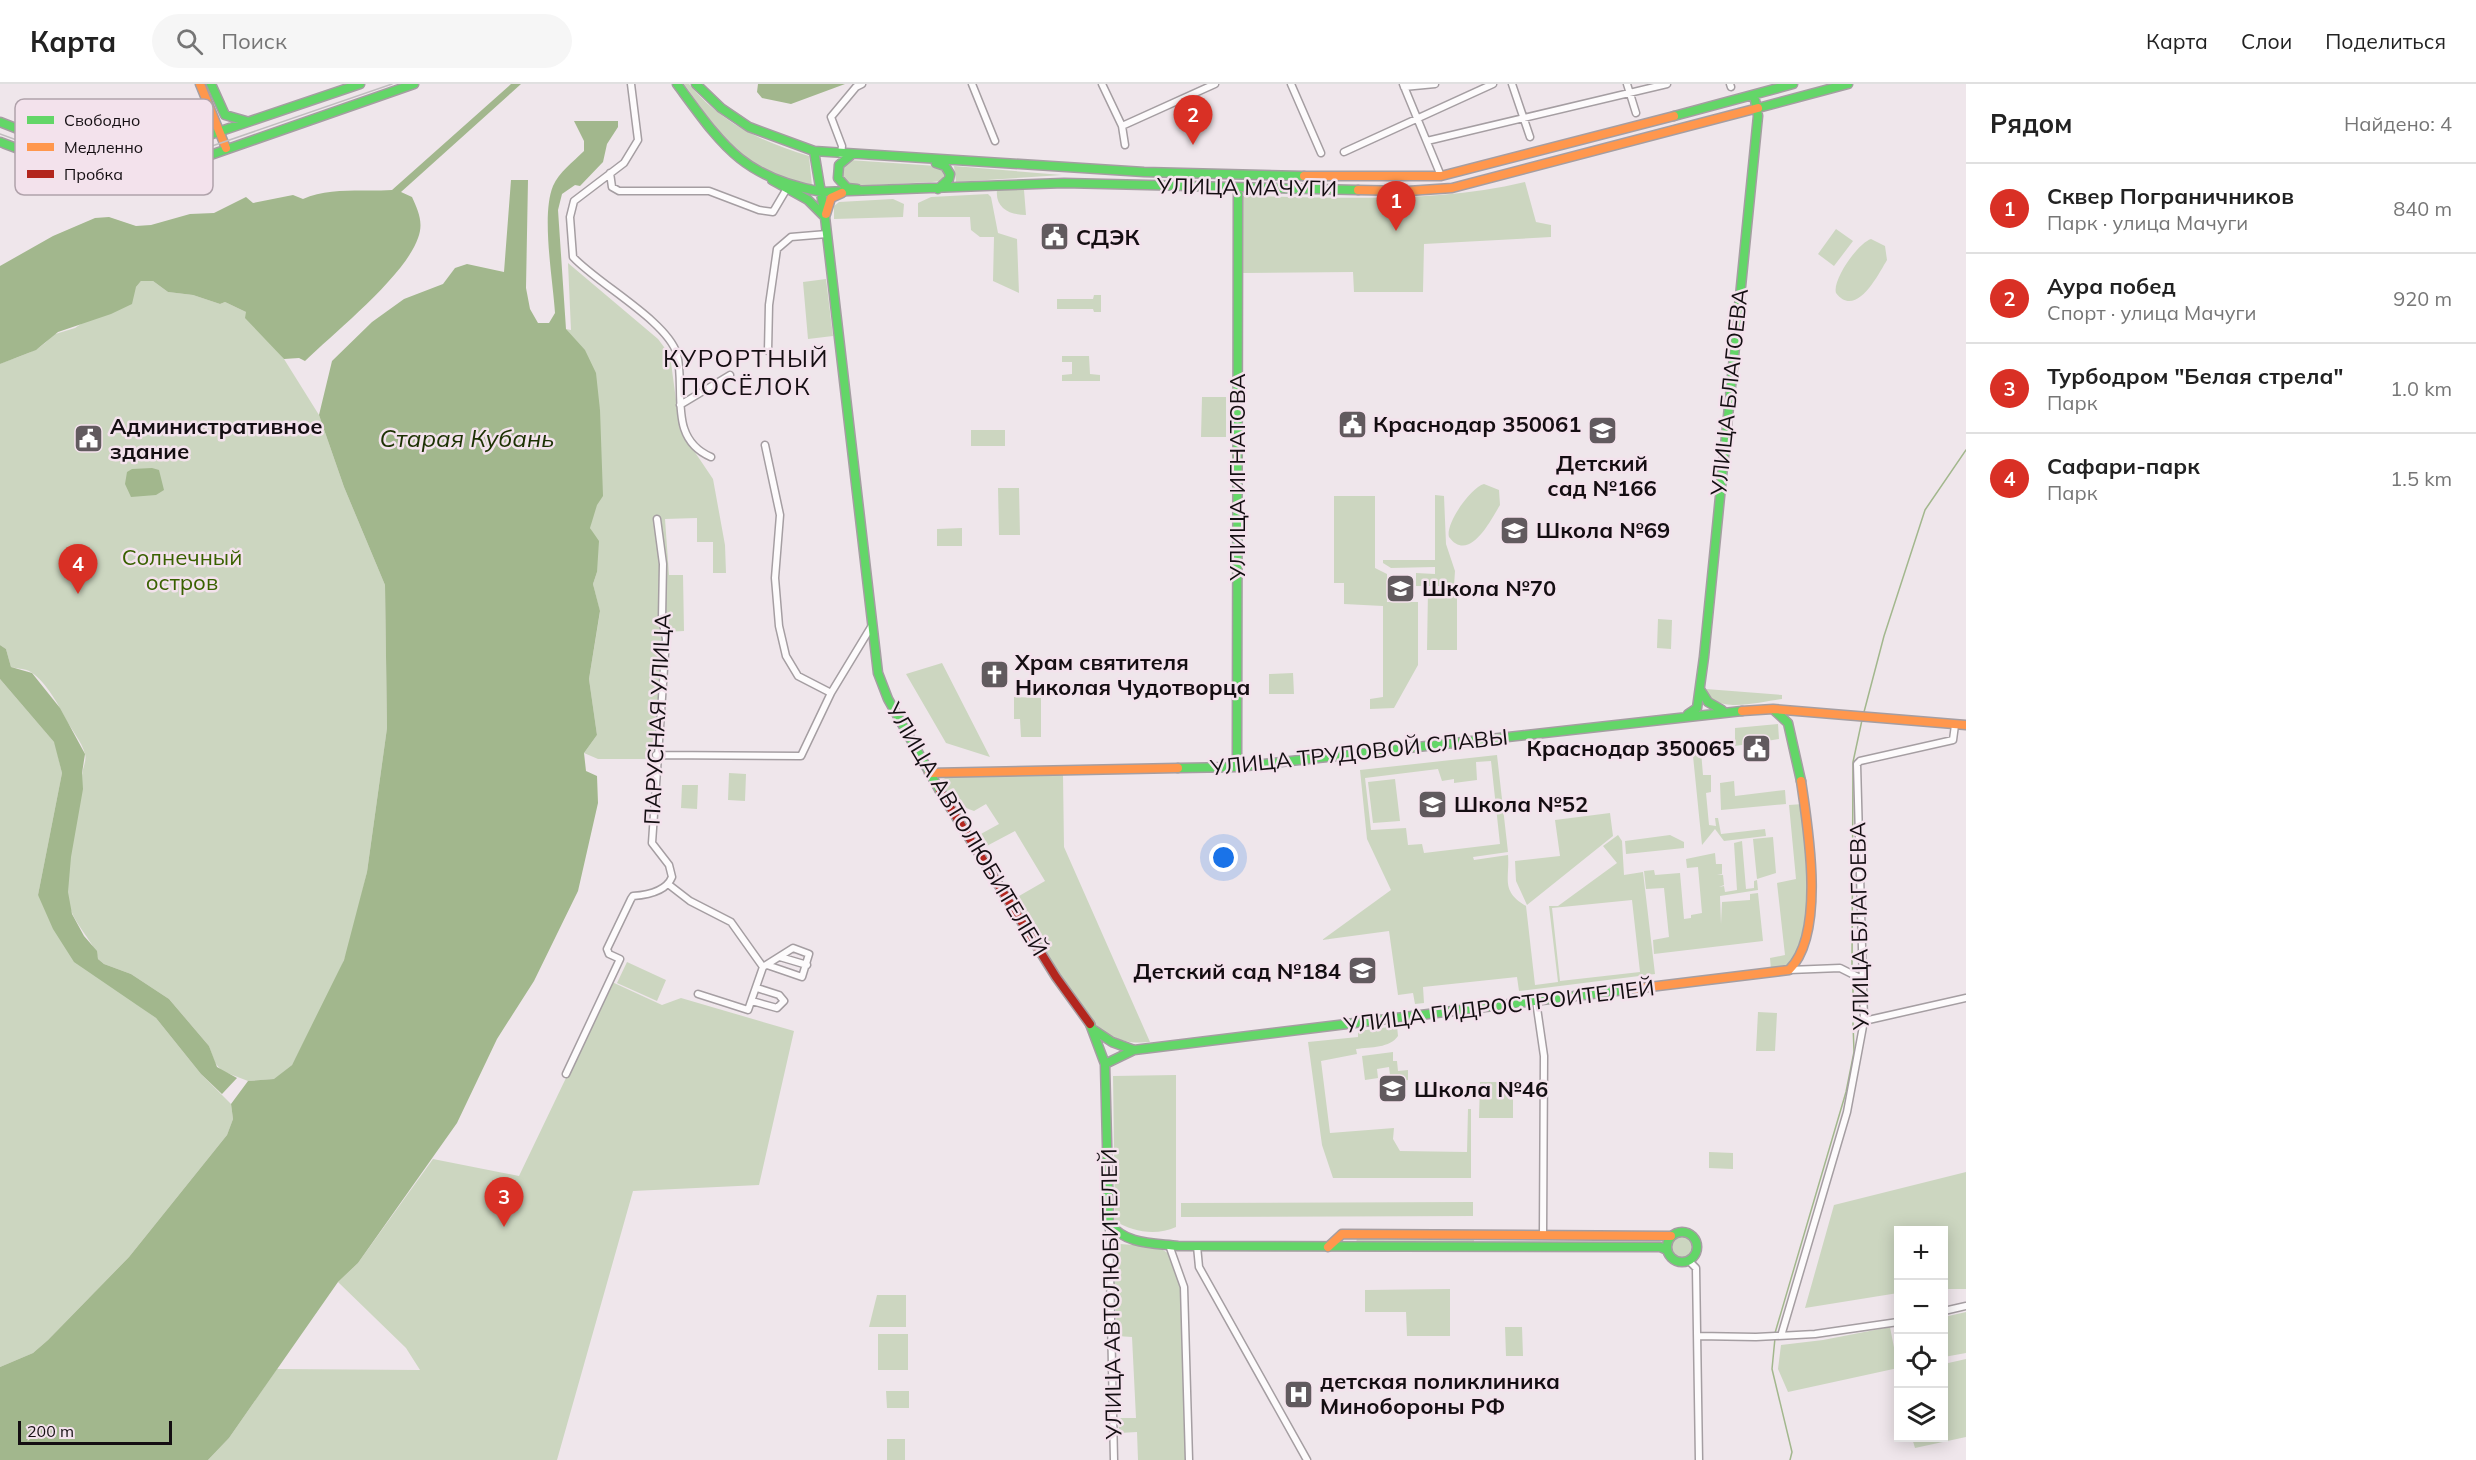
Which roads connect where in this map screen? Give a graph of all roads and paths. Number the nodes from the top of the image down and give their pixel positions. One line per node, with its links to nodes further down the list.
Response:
1 (200, 84): 24 (street)
2 (211, 84): 30 (street)
3 (360, 84): 30 (street)
4 (414, 84): 42 (street)
5 (632, 84): 49 (street)
6 (677, 84): 51 (street, УЛИЦА МАЧУГИ)
7 (696, 84): 43 (street, УЛИЦА МАЧУГИ)
8 (862, 84): 47 (street)
9 (972, 84): 37 (street)
10 (1102, 84): 32 (street)
11 (1215, 84): 32 (street)
12 (1291, 84): 46 (street)
13 (1435, 84): 20 (street)
14 (1493, 84): 21 (street)
15 (1512, 84): 29 (street)
16 (1626, 84): 22 (street)
17 (1667, 84): 22 (street)
18 (1793, 84): 23 (street, УЛИЦА МАЧУГИ)
19 (1848, 84): 25 (street, УЛИЦА МАЧУГИ)
20 (1403, 85): 28 (street)
21 (1484, 86): 28 (street)
22 (1630, 93): 26 (street); 29 (street)
23 (1754, 95): 25 (street, УЛИЦА БЛАГОЕВА); 50 (street, УЛИЦА МАЧУГИ)
24 (206, 99)
25 (1758, 108): 52 (street, УЛИЦА МАЧУГИ); 67 (street, УЛИЦА БЛАГОЕВА)
26 (1636, 112)
27 (213, 115): 34 (street)
28 (1417, 119): 38 (street); 44 (street)
29 (1526, 120): 36 (street); 38 (street)
30 (252, 121): 34 (street)
31 (0, 122): 33 (street)
32 (1122, 126): 40 (street)
33 (15, 127)
34 (220, 132): 35 (street); 42 (street)
35 (213, 135)
36 (1530, 137)
37 (995, 141)
38 (1427, 141): 50 (street)
39 (0, 142): 41 (street)
40 (1125, 145)
41 (15, 148)
42 (226, 148): 45 (street)
43 (814, 151): 47 (street, УЛИЦА МАЧУГИ); 55 (street, УЛИЦА АВТОЛЮБИТЕЛЕЙ)
44 (1344, 152)
45 (213, 153)
46 (1321, 153)
47 (846, 155): 48 (street, УЛИЦА МАЧУГИ); 56 (street)
48 (924, 159): 50 (street, УЛИЦА МАЧУГИ); 53 (street)
49 (610, 173): 54 (street); 62 (street)
50 (1441, 176)
51 (771, 179): 54 (street); 55 (street, УЛИЦА МАЧУГИ)
52 (1238, 188): 53 (street, УЛИЦА МАЧУГИ); 75 (street, УЛИЦА ИГНАТОВА)
53 (938, 189): 56 (street, УЛИЦА МАЧУГИ)
54 (786, 190): 58 (street)
55 (822, 192): 57 (street, УЛИЦА МАЧУГИ); 58 (street, УЛИЦА АВТОЛЮБИТЕЛЕЙ)
56 (877, 192): 57 (street, УЛИЦА МАЧУГИ)
57 (842, 193): 58 (street)
58 (825, 217): 59 (street, УЛИЦА АВТОЛЮБИТЕЛЕЙ)
59 (827, 234): 60 (street); 66 (street, УЛИЦА АВТОЛЮБИТЕЛЕЙ)
60 (768, 351)
61 (730, 375): 62 (street)
62 (680, 405): 64 (street)
63 (765, 445): 68 (street)
64 (711, 457)
65 (657, 519): 74 (street, ПАРУСНАЯ УЛИЦА)
66 (871, 627): 68 (street); 76 (street, УЛИЦА АВТОЛЮБИТЕЛЕЙ)
67 (1701, 691): 70 (street); 71 (street, УЛИЦА БЛАГОЕВА)
68 (831, 693): 74 (street)
69 (1773, 709): 70 (street, УЛИЦА ТРУДОВОЙ СЛАВЫ); 72 (street, УЛИЦА ТРУДОВОЙ СЛАВЫ); 81 (street)
70 (1731, 711): 71 (street, УЛИЦА ТРУДОВОЙ СЛАВЫ)
71 (1682, 716): 75 (street, УЛИЦА ТРУДОВОЙ СЛАВЫ)
72 (1955, 725): 73 (street, УЛИЦА ТРУДОВОЙ СЛАВЫ); 82 (street, УЛИЦА БЛАГОЕВА)
73 (1966, 725)
74 (656, 755): 77 (street, ПАРУСНАЯ УЛИЦА)
75 (1237, 767): 76 (street, УЛИЦА ТРУДОВОЙ СЛАВЫ)
76 (929, 773): 89 (street, УЛИЦА АВТОЛЮБИТЕЛЕЙ)
77 (668, 884): 80 (street); 92 (street)
78 (780, 957): 79 (street); 79 (street); 80 (street)
79 (807, 965): 80 (street)
80 (765, 966): 83 (street)
81 (1789, 970): 82 (street, УЛИЦА ГИДРОСТРОИТЕЛЕЙ); 87 (street, УЛИЦА ГИДРОСТРОИТЕЛЕЙ)
82 (1858, 977): 88 (street, УЛИЦА БЛАГОЕВА)
83 (756, 988): 86 (street); 86 (street)
84 (698, 994): 86 (street)
85 (1966, 998): 88 (street)
86 (753, 1000)
87 (1536, 1001): 90 (street, УЛИЦА ГИДРОСТРОИТЕЛЕЙ); 95 (street)
88 (1864, 1021): 108 (street, УЛИЦА БЛАГОЕВА)
89 (1092, 1028): 90 (street); 91 (street, УЛИЦА АВТОЛЮБИТЕЛЕЙ)
90 (1134, 1050): 91 (street, УЛИЦА ГИДРОСТРОИТЕЛЕЙ)
91 (1104, 1064): 93 (street, УЛИЦА АВТОЛЮБИТЕЛЕЙ)
92 (566, 1074)
93 (1109, 1223): 97 (street); 109 (street, УЛИЦА АВТОЛЮБИТЕЛЕЙ)
94 (1358, 1234): 95 (street); 99 (street); 100 (street)
95 (1544, 1234): 96 (street); 101 (street)
96 (1671, 1236): 102 (street); 103 (street)
97 (1169, 1245): 98 (street); 110 (street)
98 (1197, 1246): 99 (street); 111 (street)
99 (1328, 1247): 100 (street)
100 (1358, 1247): 101 (street)
101 (1544, 1248): 102 (street)
102 (1667, 1250): 103 (street)
103 (1689, 1261): 107 (street)
104 (1966, 1306): 105 (street)
105 (1948, 1310)
106 (1894, 1323): 108 (street)
107 (1697, 1336): 108 (street); 112 (street)
108 (1779, 1336)
109 (1114, 1460)
110 (1189, 1460)
111 (1307, 1460)
112 (1699, 1460)

